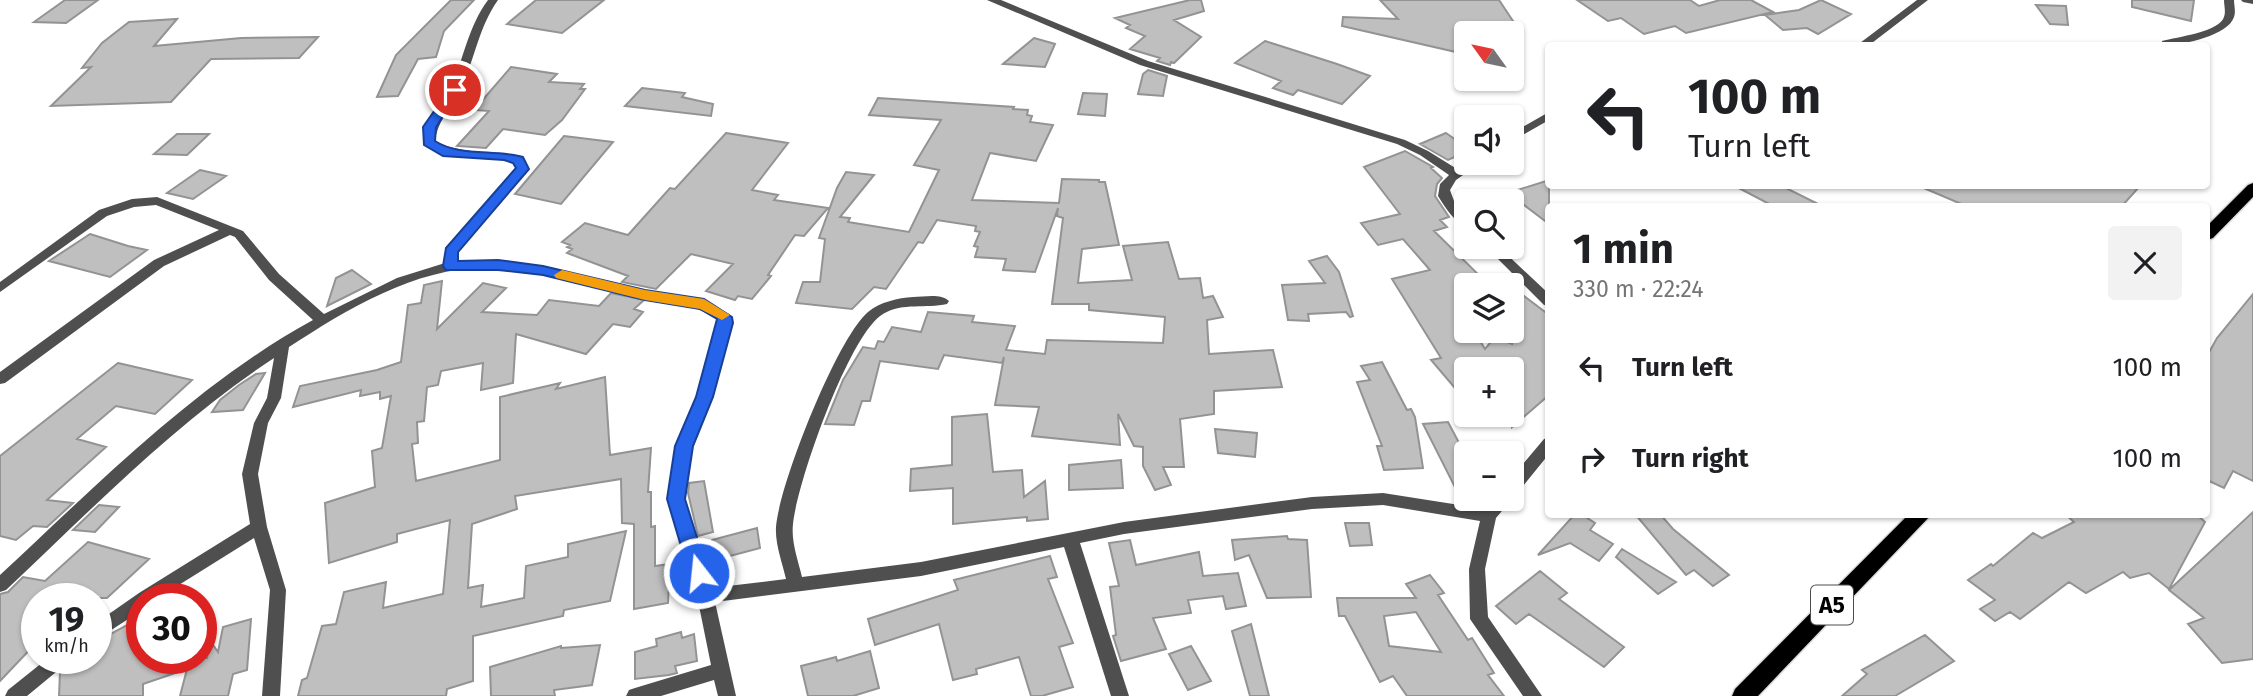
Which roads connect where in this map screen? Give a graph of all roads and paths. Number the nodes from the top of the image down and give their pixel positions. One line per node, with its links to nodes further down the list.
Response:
1 (493, 0): 18 (street)
2 (992, 0): 11 (street)
3 (1923, 0): 7 (street)
4 (2229, 0): 8 (street)
5 (2246, 0): 6 (street)
6 (2253, 1)
7 (1866, 42)
8 (2170, 42)
9 (1545, 117): 10 (street)
10 (1524, 131)
11 (1454, 173)
12 (1455, 175): 14 (street)
13 (2253, 188): 16 (main road)
14 (1454, 210)
15 (228, 231): 19 (street); 22 (street); 24 (street)
16 (2210, 232)
17 (1504, 259): 20 (street)
18 (451, 266): 22 (street); 35 (street)
19 (0, 288)
20 (1545, 298)
21 (942, 301): 34 (street)
22 (322, 320): 23 (street)
23 (283, 345): 30 (street); 33 (street)
24 (0, 379)
25 (1545, 448): 26 (street)
26 (1524, 473)
27 (1493, 511): 28 (street)
28 (1489, 516): 31 (street); 43 (street)
29 (1918, 518): 44 (main road, A5)
30 (259, 527): 32 (street); 39 (street)
31 (1070, 539): 34 (street); 42 (street)
32 (170, 583)
33 (0, 585)
34 (796, 585): 35 (street)
35 (705, 596): 36 (street)
36 (721, 670): 40 (street); 41 (street)
37 (42, 674): 38 (street)
38 (15, 696)
39 (271, 696)
40 (635, 696)
41 (727, 696)
42 (1120, 696)
43 (1533, 696)
44 (1743, 696)

